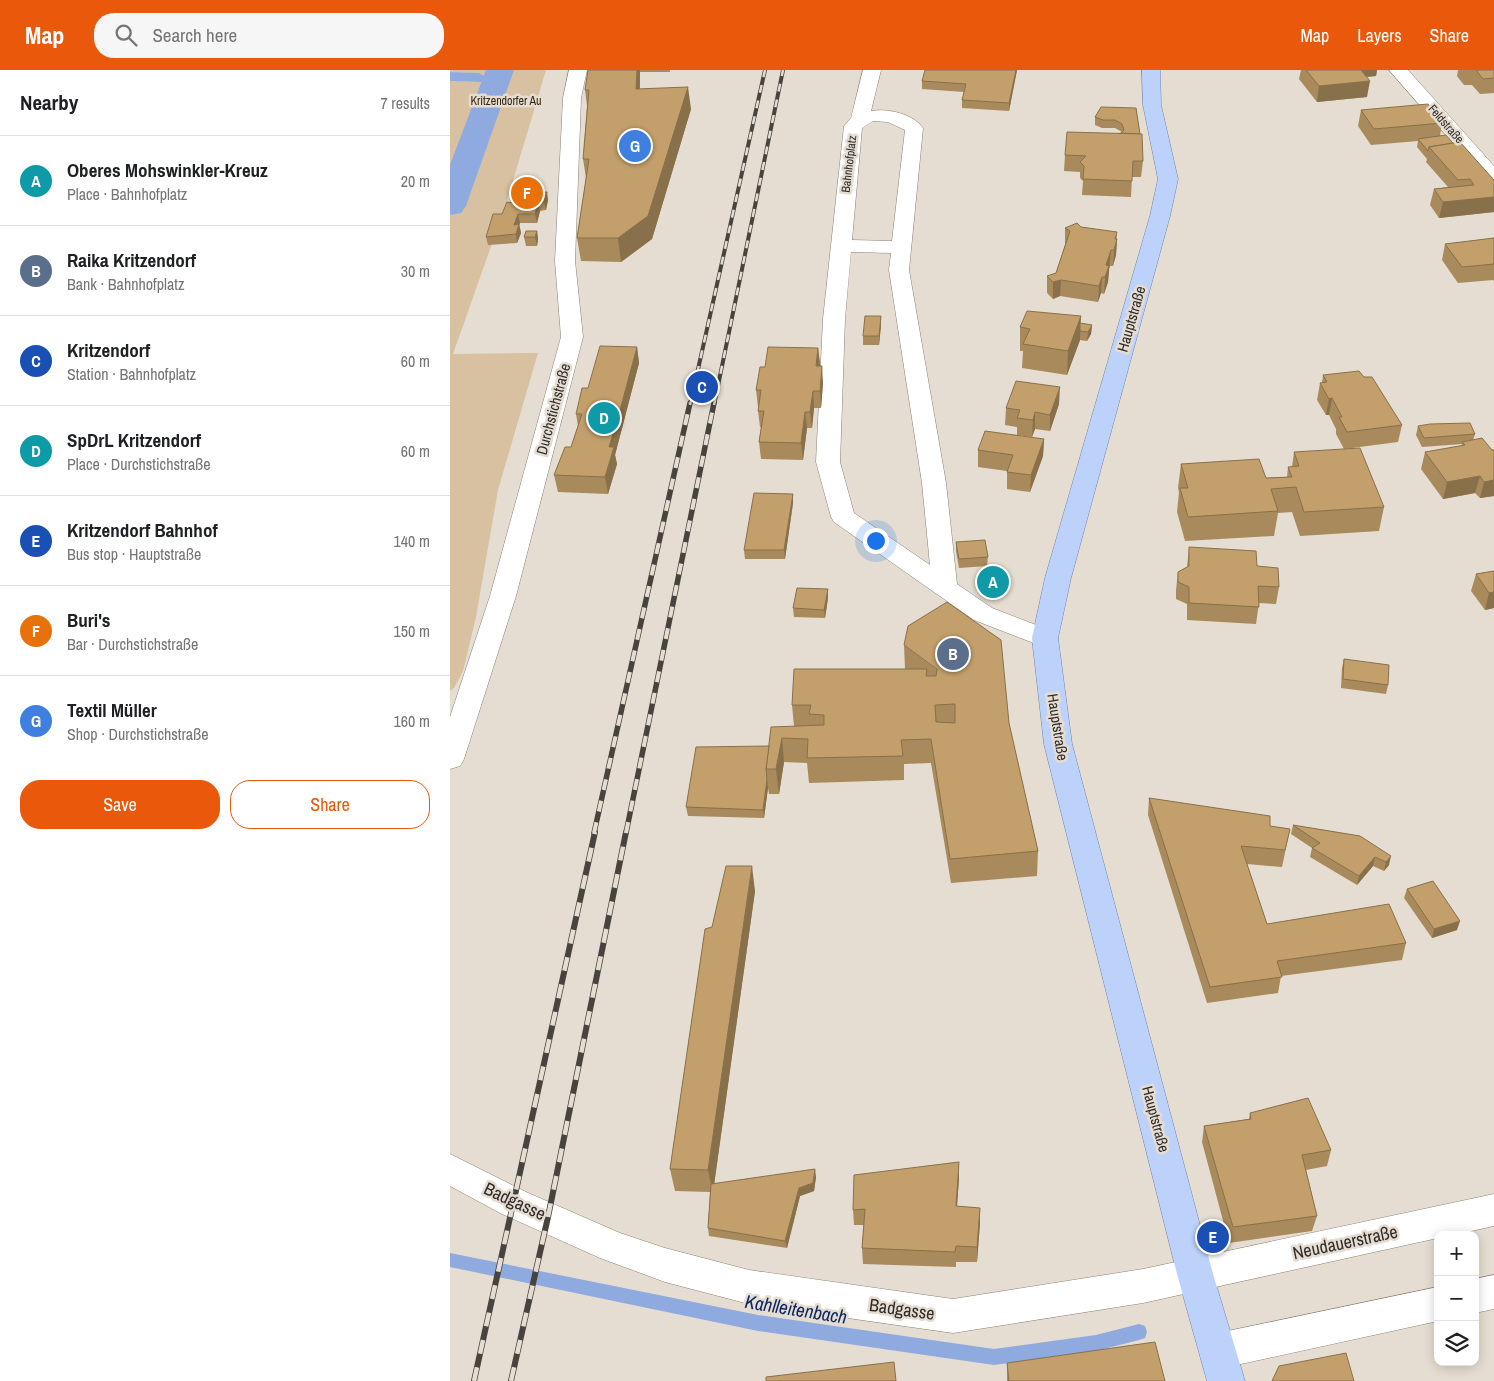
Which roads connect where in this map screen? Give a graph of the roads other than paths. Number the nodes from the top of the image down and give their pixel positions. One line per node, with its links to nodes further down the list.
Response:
1 (578, 70): 11 (street, Durchstichstraße)
2 (872, 70): 5 (street)
3 (1151, 70): 10 (main road, Hauptstraße)
4 (1398, 70): 6 (street, Feldstraße)
5 (860, 119): 7 (street, Bahnhofplatz); 8 (street, Bahnhofplatz)
6 (1494, 178)
7 (840, 246): 8 (street); 9 (street, Bahnhofplatz)
8 (901, 247): 9 (street, Bahnhofplatz)
9 (945, 588): 10 (street, Bahnhofplatz)
10 (1045, 638): 14 (main road, Hauptstraße)
11 (452, 745)
12 (450, 1169): 14 (street, Badgasse)
13 (1494, 1210): 14 (street, Neudauerstraße)
14 (1195, 1274): 18 (main road, Hauptstraße)
15 (1494, 1292): 16 (street)
16 (1479, 1295)
17 (1434, 1305): 18 (street)
18 (1222, 1366)

